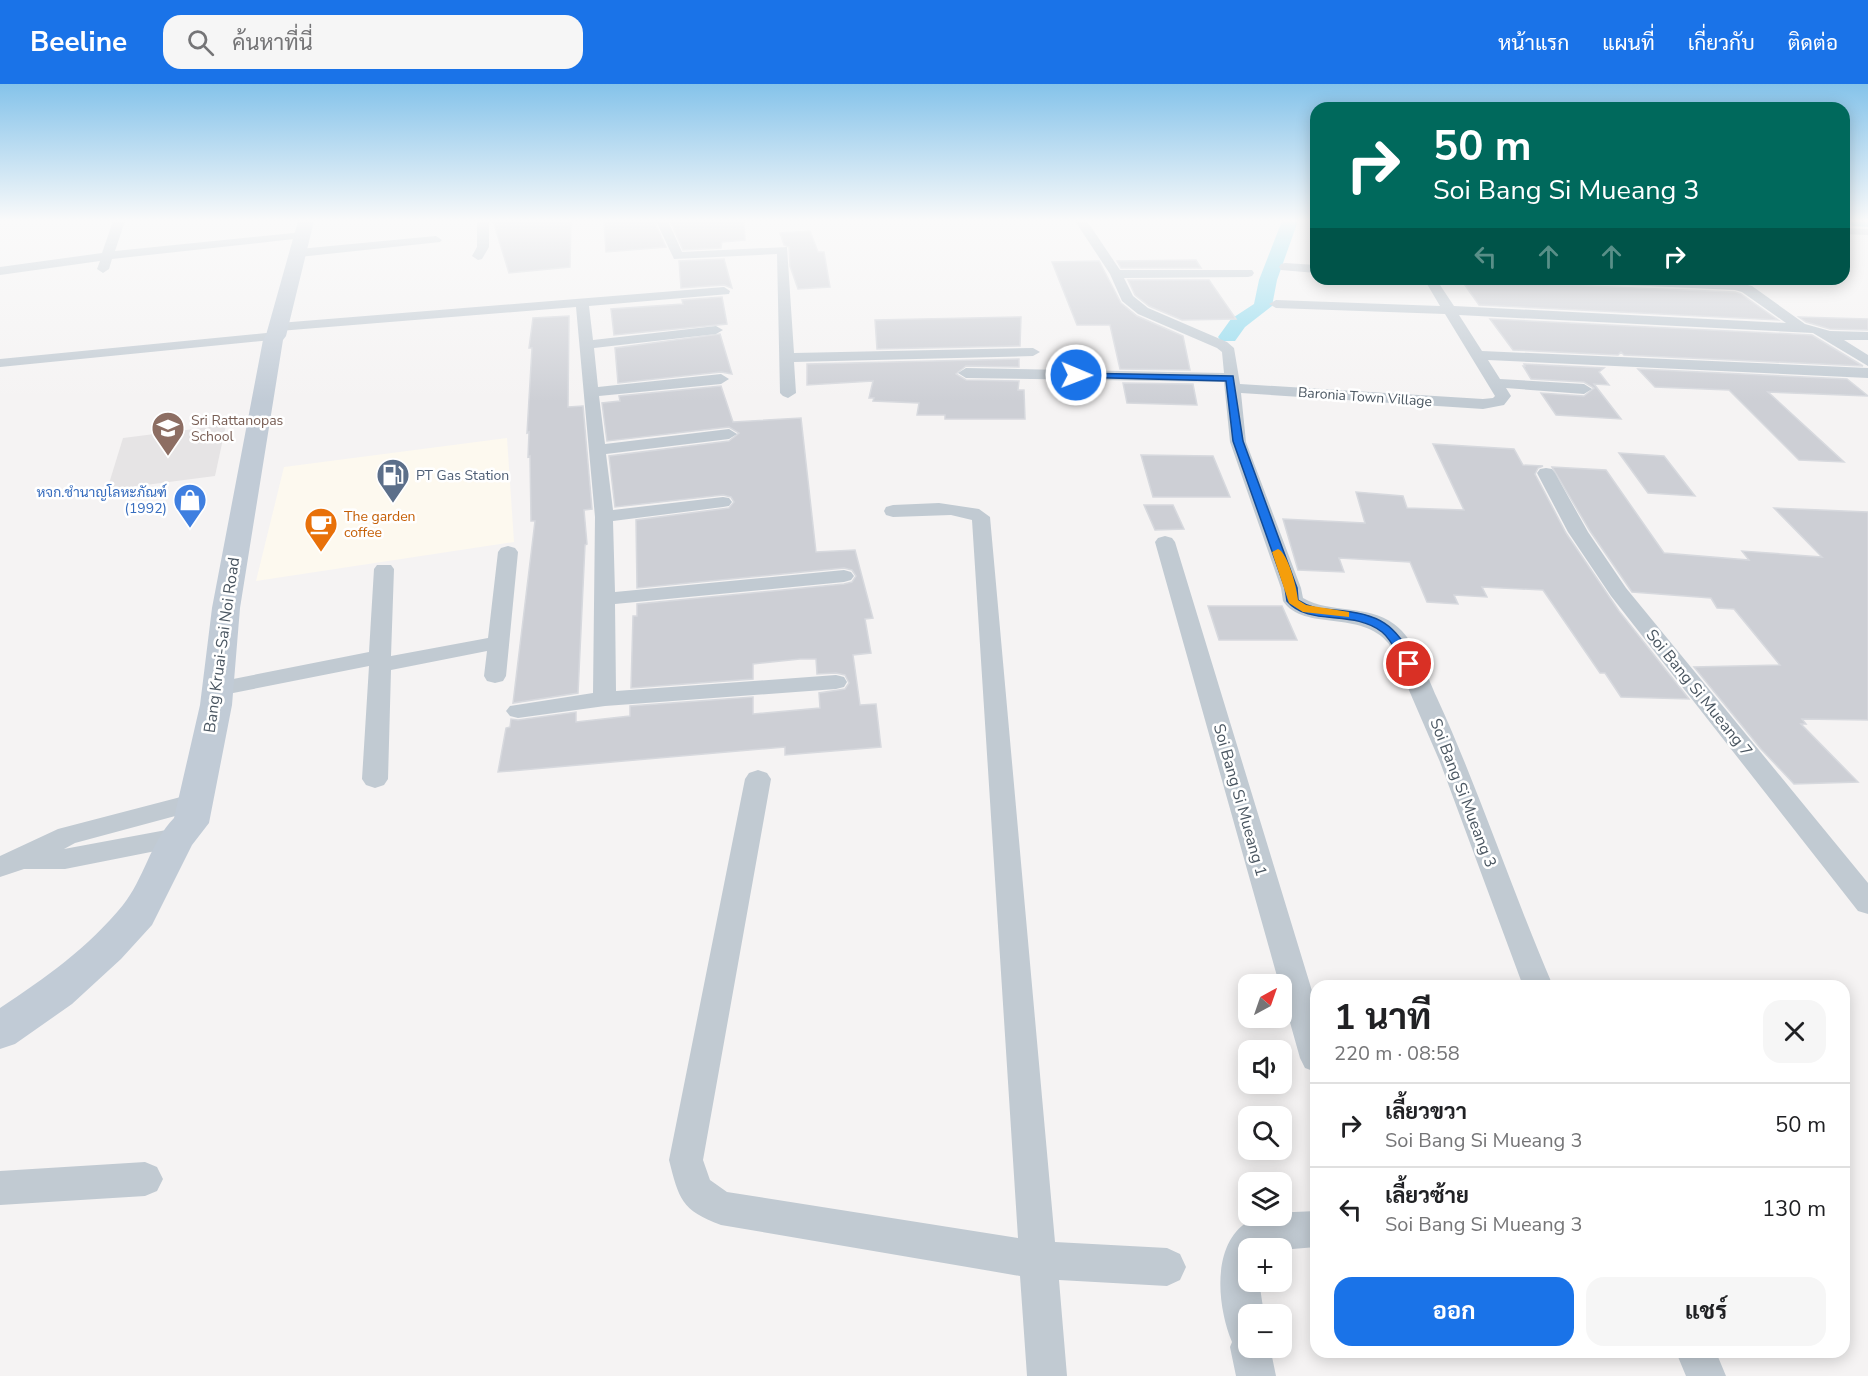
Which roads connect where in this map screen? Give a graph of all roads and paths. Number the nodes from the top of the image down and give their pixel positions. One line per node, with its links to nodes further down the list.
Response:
1 (291, 281): 12 (main road, Bang Kruai-Sai Noi Road)
2 (784, 281): 18 (street)
3 (1120, 281): 24 (street, Soi Bang Si Mueang 3)
4 (1433, 285): 9 (street)
5 (1728, 285): 10 (street)
6 (724, 291): 7 (street)
7 (582, 304): 12 (street); 15 (street)
8 (1276, 304): 9 (street)
9 (1448, 310): 10 (street); 17 (street)
10 (1802, 328): 13 (street)
11 (716, 330): 15 (street)
12 (278, 332): 20 (street); 44 (main road, Bang Kruai-Sai Noi Road)
13 (1827, 335): 14 (street); 19 (street)
14 (1868, 336)
15 (587, 345): 27 (street)
16 (1033, 352): 18 (street)
17 (1477, 355): 22 (street); 25 (street)
18 (788, 358): 28 (street)
19 (1868, 362)
20 (0, 363)
21 (966, 373): 24 (street, Baronia Town Village)
22 (1868, 373)
23 (721, 379): 27 (street)
24 (1231, 383): 25 (street, Baronia Town Village); 53 (street, Soi Bang Si Mueang 3)
25 (1494, 383): 26 (street)
26 (1584, 389)
27 (591, 392): 30 (street)
28 (788, 393)
29 (729, 434): 30 (street)
30 (597, 450): 34 (street)
31 (1546, 473): 52 (street, Soi Bang Si Mueang 7)
32 (723, 502): 34 (street)
33 (893, 511): 60 (street)
34 (604, 517): 39 (street)
35 (1165, 542): 55 (street, Soi Bang Si Mueang 1)
36 (508, 552): 40 (street)
37 (384, 569): 41 (street)
38 (844, 576): 39 (street)
39 (605, 599): 45 (street)
40 (499, 642): 41 (street); 42 (street)
41 (380, 661): 44 (street); 47 (street)
42 (495, 676)
43 (836, 682): 45 (street)
44 (218, 689): 49 (main road, Bang Kruai-Sai Noi Road)
45 (605, 699): 46 (street)
46 (518, 711)
47 (375, 779)
48 (758, 779): 60 (street)
49 (196, 802): 50 (main road, Bang Kruai-Sai Noi Road); 51 (street)
50 (177, 838): 51 (street); 54 (main road, Bang Kruai-Sai Noi Road)
51 (11, 863)
52 (1868, 903)
53 (1535, 980)
54 (0, 1031)
55 (1310, 1037)
56 (144, 1179): 57 (street)
57 (0, 1188)
58 (1310, 1229): 59 (street)
59 (1258, 1238)
60 (1038, 1260): 61 (street); 64 (street)
61 (1167, 1267)
62 (1252, 1358): 65 (street)
63 (1698, 1358): 66 (street)
64 (1047, 1376)
65 (1256, 1376)
66 (1706, 1376)

